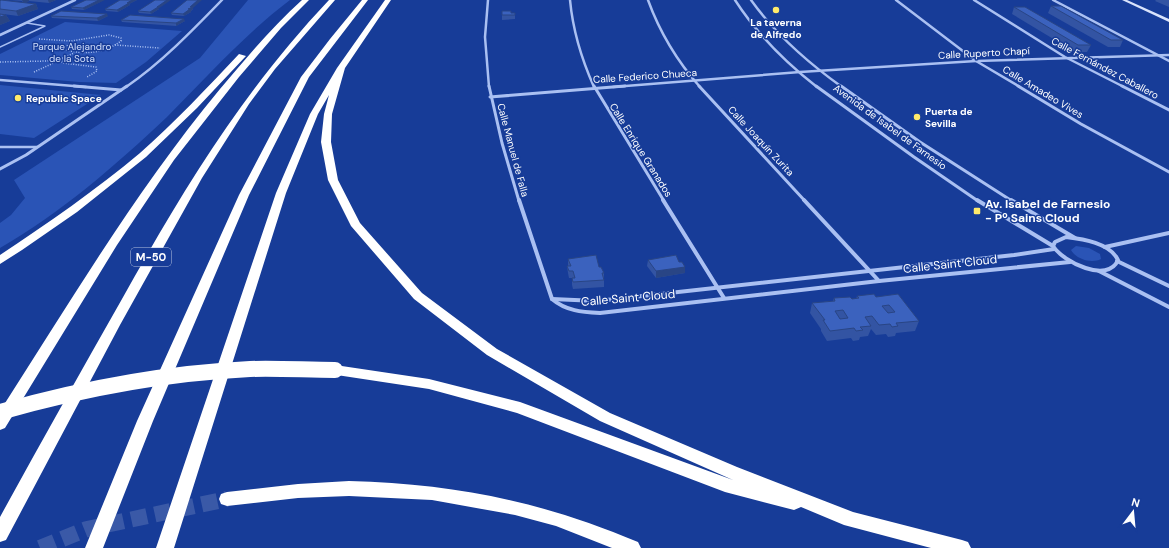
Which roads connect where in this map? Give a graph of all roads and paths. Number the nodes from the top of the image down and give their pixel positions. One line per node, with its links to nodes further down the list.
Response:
1 (75, 0): 20 (street)
2 (222, 0): 43 (street)
3 (306, 0): 17 (highway)
4 (332, 0): 69 (highway, M-50)
5 (365, 0): 70 (highway)
6 (388, 0): 35 (highway)
7 (488, 0): 44 (street, Calle Manuel de Falla)
8 (570, 0): 42 (street, Calle Enrique Granados)
9 (648, 0): 41 (street, Calle Joaquín Zurita)
10 (735, 0): 37 (street, Avenida de Isabel de Farnesio)
11 (751, 0): 36 (street, Avenida de Isabel de Farnesio)
12 (896, 0): 32 (street, Calle Amadeo Vives)
13 (974, 0): 31 (street, Calle Fernández Caballero)
14 (1053, 0): 29 (street)
15 (1124, 0): 19 (street)
16 (1133, 0): 18 (street)
17 (296, 9): 54 (highway); 66 (highway)
18 (1169, 16)
19 (1169, 20)
20 (27, 23): 21 (street); 25 (lane)
21 (0, 34)
22 (36, 39): 23 (path)
23 (72, 42): 24 (path); 27 (path)
24 (115, 45): 26 (path); 27 (path)
25 (0, 47)
26 (166, 48)
27 (75, 52): 30 (path)
28 (1169, 55): 29 (street, Calle Ruperto Chapí)
29 (1156, 56): 31 (street, Calle Ruperto Chapí); 33 (street)
30 (63, 58): 34 (path); 38 (path); 40 (path)
31 (1064, 58): 32 (street, Calle Ruperto Chapí); 45 (street, Calle Fernández Caballero)
32 (976, 61): 36 (street, Calle Ruperto Chapí); 49 (street, Calle Amadeo Vives)
33 (1169, 61)
34 (0, 62)
35 (341, 68): 68 (highway); 71 (highway)
36 (820, 71): 37 (street, Calle Ruperto Chapí); 51 (street, Avenida de Isabel de Farnesio)
37 (800, 72): 41 (street, Calle Federico Chueca); 53 (street, Avenida de Isabel de Farnesio)
38 (28, 75)
39 (0, 80): 43 (street)
40 (83, 80)
41 (695, 81): 42 (street, Calle Federico Chueca); 57 (street, Calle Joaquín Zurita)
42 (594, 88): 44 (street, Calle Federico Chueca); 61 (street, Calle Enrique Granados)
43 (122, 90): 47 (street)
44 (490, 97): 63 (street, Calle Manuel de Falla)
45 (1169, 110)
46 (1, 147): 47 (lane)
47 (37, 147): 48 (street)
48 (0, 169)
49 (1169, 172)
50 (1169, 233): 52 (street)
51 (1075, 238): 52 (street); 53 (street, Calle Saint Cloud)
52 (1105, 247): 55 (street)
53 (1054, 248): 56 (street, Avenida de Isabel de Farnesio); 57 (street, Calle Saint Cloud)
54 (0, 260)
55 (1117, 261): 58 (street); 60 (street)
56 (1070, 262): 58 (street); 59 (street, Calle Saint Cloud)
57 (868, 270): 59 (street, Calle Joaquín Zurita); 61 (street, Calle Saint Cloud)
58 (1096, 270): 64 (street)
59 (879, 281): 62 (street, Calle Saint Cloud)
60 (1169, 286)
61 (718, 288): 62 (street, Calle Enrique Granados); 63 (street, Calle Saint Cloud)
62 (724, 298): 63 (street, Calle Saint Cloud)
63 (552, 300)
64 (1169, 307)
65 (0, 412): 68 (highway, bridge)
66 (0, 424)
67 (227, 499): 72 (highway)
68 (852, 519): 73 (highway)
69 (0, 534)
70 (94, 548)
71 (165, 548)
72 (632, 548)
73 (962, 548)

